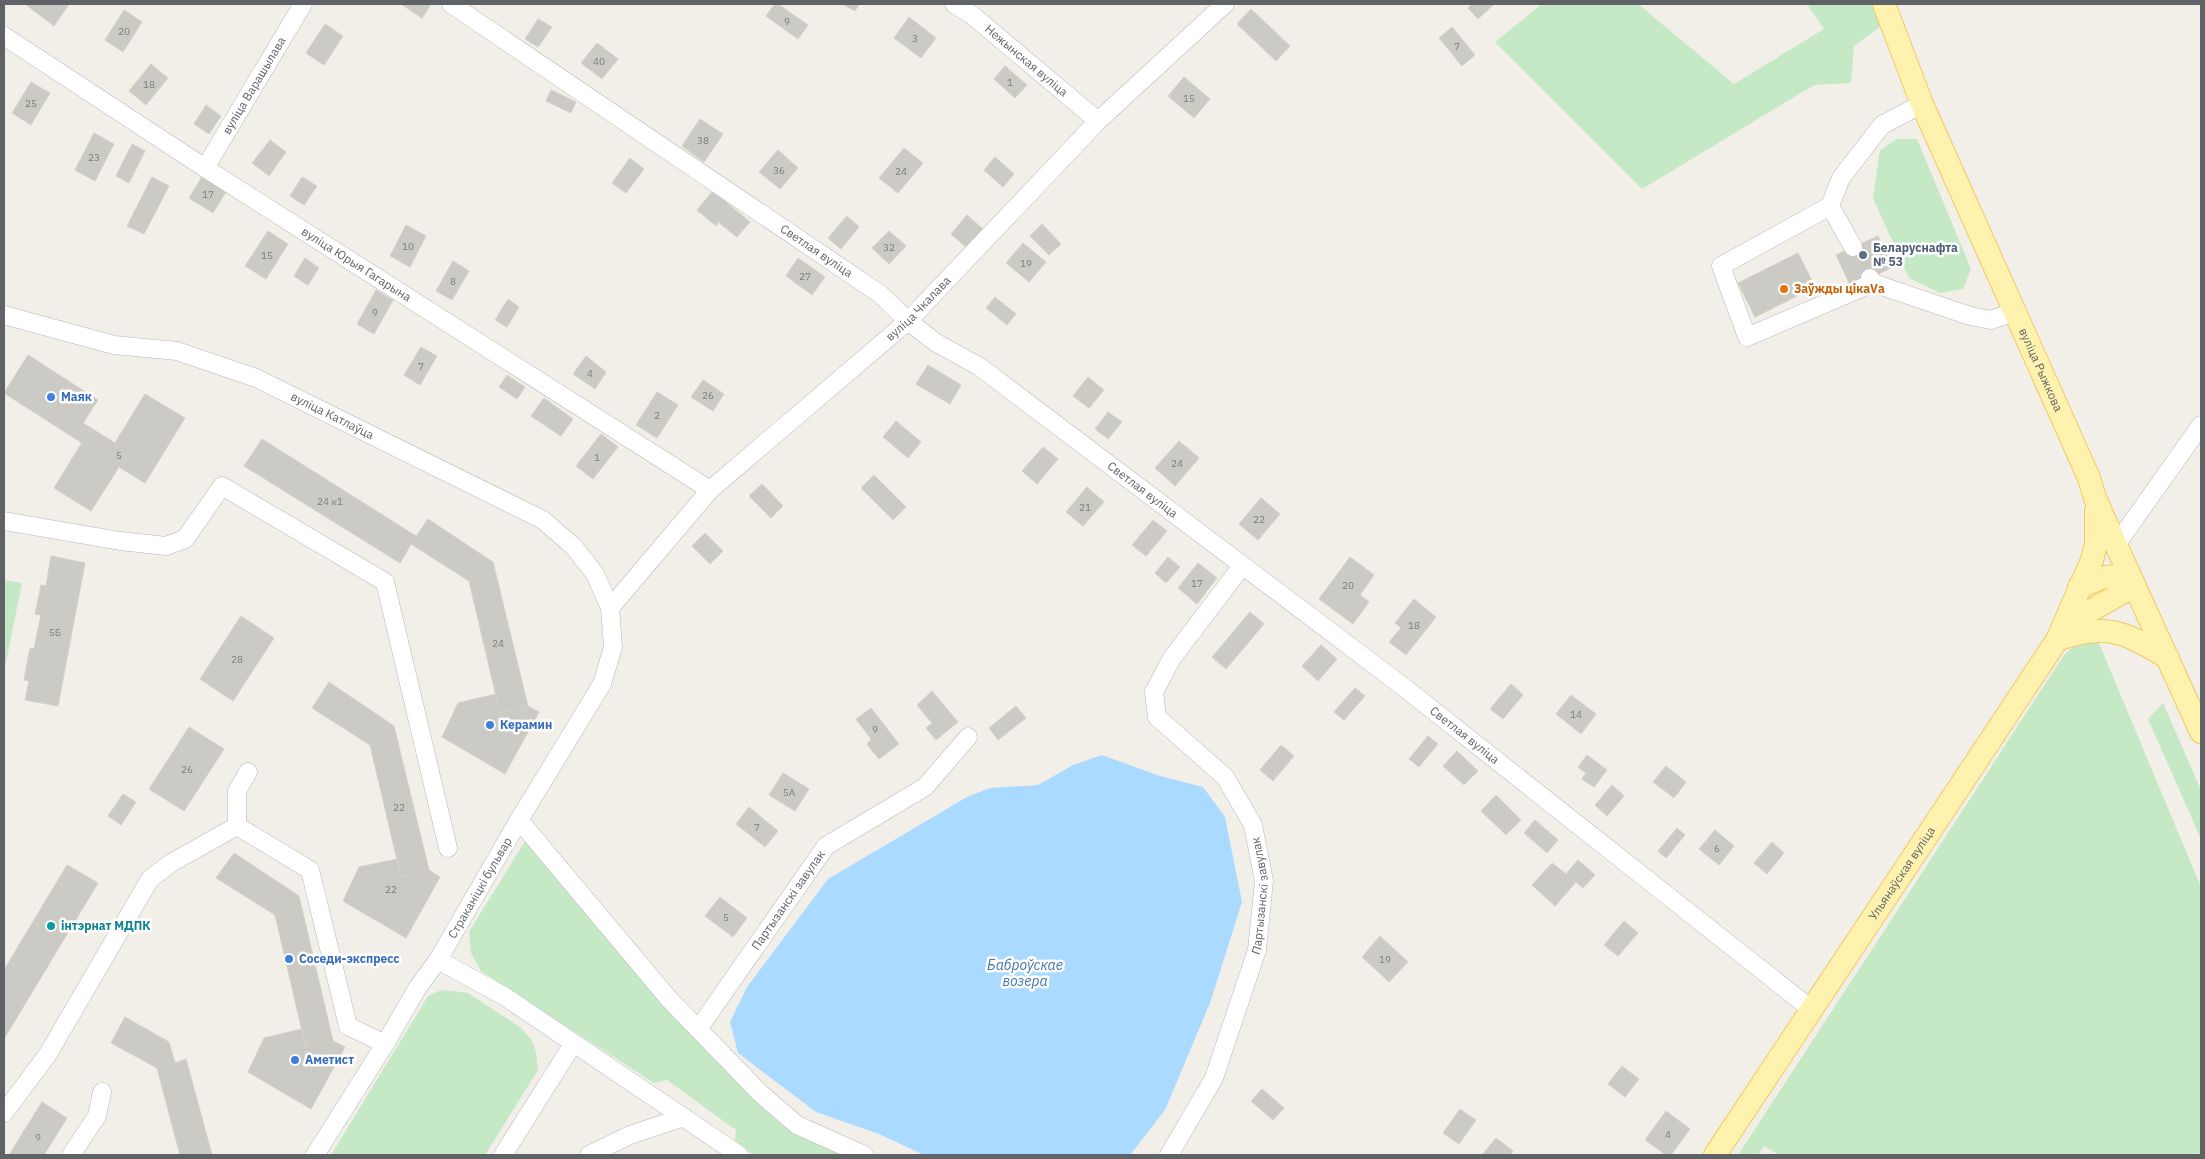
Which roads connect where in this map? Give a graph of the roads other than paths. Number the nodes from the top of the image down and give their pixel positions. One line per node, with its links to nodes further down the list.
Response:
1 (303, 4): 9 (street, вуліца Варашылава)
2 (451, 4): 14 (street, Светлая вуліца)
3 (954, 4): 8 (street, Нежынская вуліца)
4 (1225, 4): 8 (street, вуліца Чкалава)
5 (1884, 4): 7 (main road, вуліца Рыжкова)
6 (4, 36): 9 (street, вуліца Юрыя Гагарына)
7 (1922, 104): 10 (street); 12 (main road, вуліца Рыжкова)
8 (1098, 121): 14 (street, вуліца Чкалава)
9 (205, 168): 16 (street, вуліца Юрыя Гагарына)
10 (1830, 206): 11 (street); 12 (street)
11 (1853, 247)
12 (2014, 312): 17 (main road, вуліца Рыжкова)
13 (4, 315): 23 (street, вуліца Катлаўца)
14 (908, 321): 16 (street, вуліца Чкалава); 20 (street, Светлая вуліца)
15 (2201, 425): 19 (street)
16 (710, 490): 23 (street, вуліца Чкалава)
17 (2095, 498): 19 (main road, вуліца Рыжкова); 22 (main road, Ульянаўская вуліца)
18 (4, 521): 31 (street)
19 (2116, 545): 21 (main road, вуліца Рыжкова)
20 (1242, 566): 33 (street, Светлая вуліца); 46 (street, Партызанскі завулак)
21 (2134, 586): 22 (main road); 24 (main road); 25 (main road, вуліца Рыжкова)
22 (2079, 587): 24 (main road, Ульянаўская вуліца)
23 (610, 608): 29 (street, Страканіцкі бульвар)
24 (2057, 640): 25 (main road); 33 (main road, Ульянаўская вуліца)
25 (2168, 658): 26 (main road, вуліца Рыжкова)
26 (2201, 732)
27 (968, 737): 34 (street, Партызанскі завулак)
28 (248, 772): 30 (street)
29 (519, 820): 32 (street, Страканіцкі бульвар); 34 (street)
30 (237, 826): 35 (street); 38 (street)
31 (448, 848)
32 (438, 960): 35 (street, Страканіцкі бульвар); 36 (street)
33 (1811, 1009): 47 (main road, Ульянаўская вуліца)
34 (699, 1028): 45 (street)
35 (385, 1044): 41 (street, Страканіцкі бульвар)
36 (574, 1044): 39 (street); 42 (street)
37 (102, 1092): 40 (street)
38 (4, 1113)
39 (684, 1117): 43 (street); 44 (street)
40 (71, 1155)
41 (315, 1155)
42 (503, 1155)
43 (590, 1155)
44 (740, 1155)
45 (864, 1155)
46 (1169, 1155)
47 (1714, 1155)

